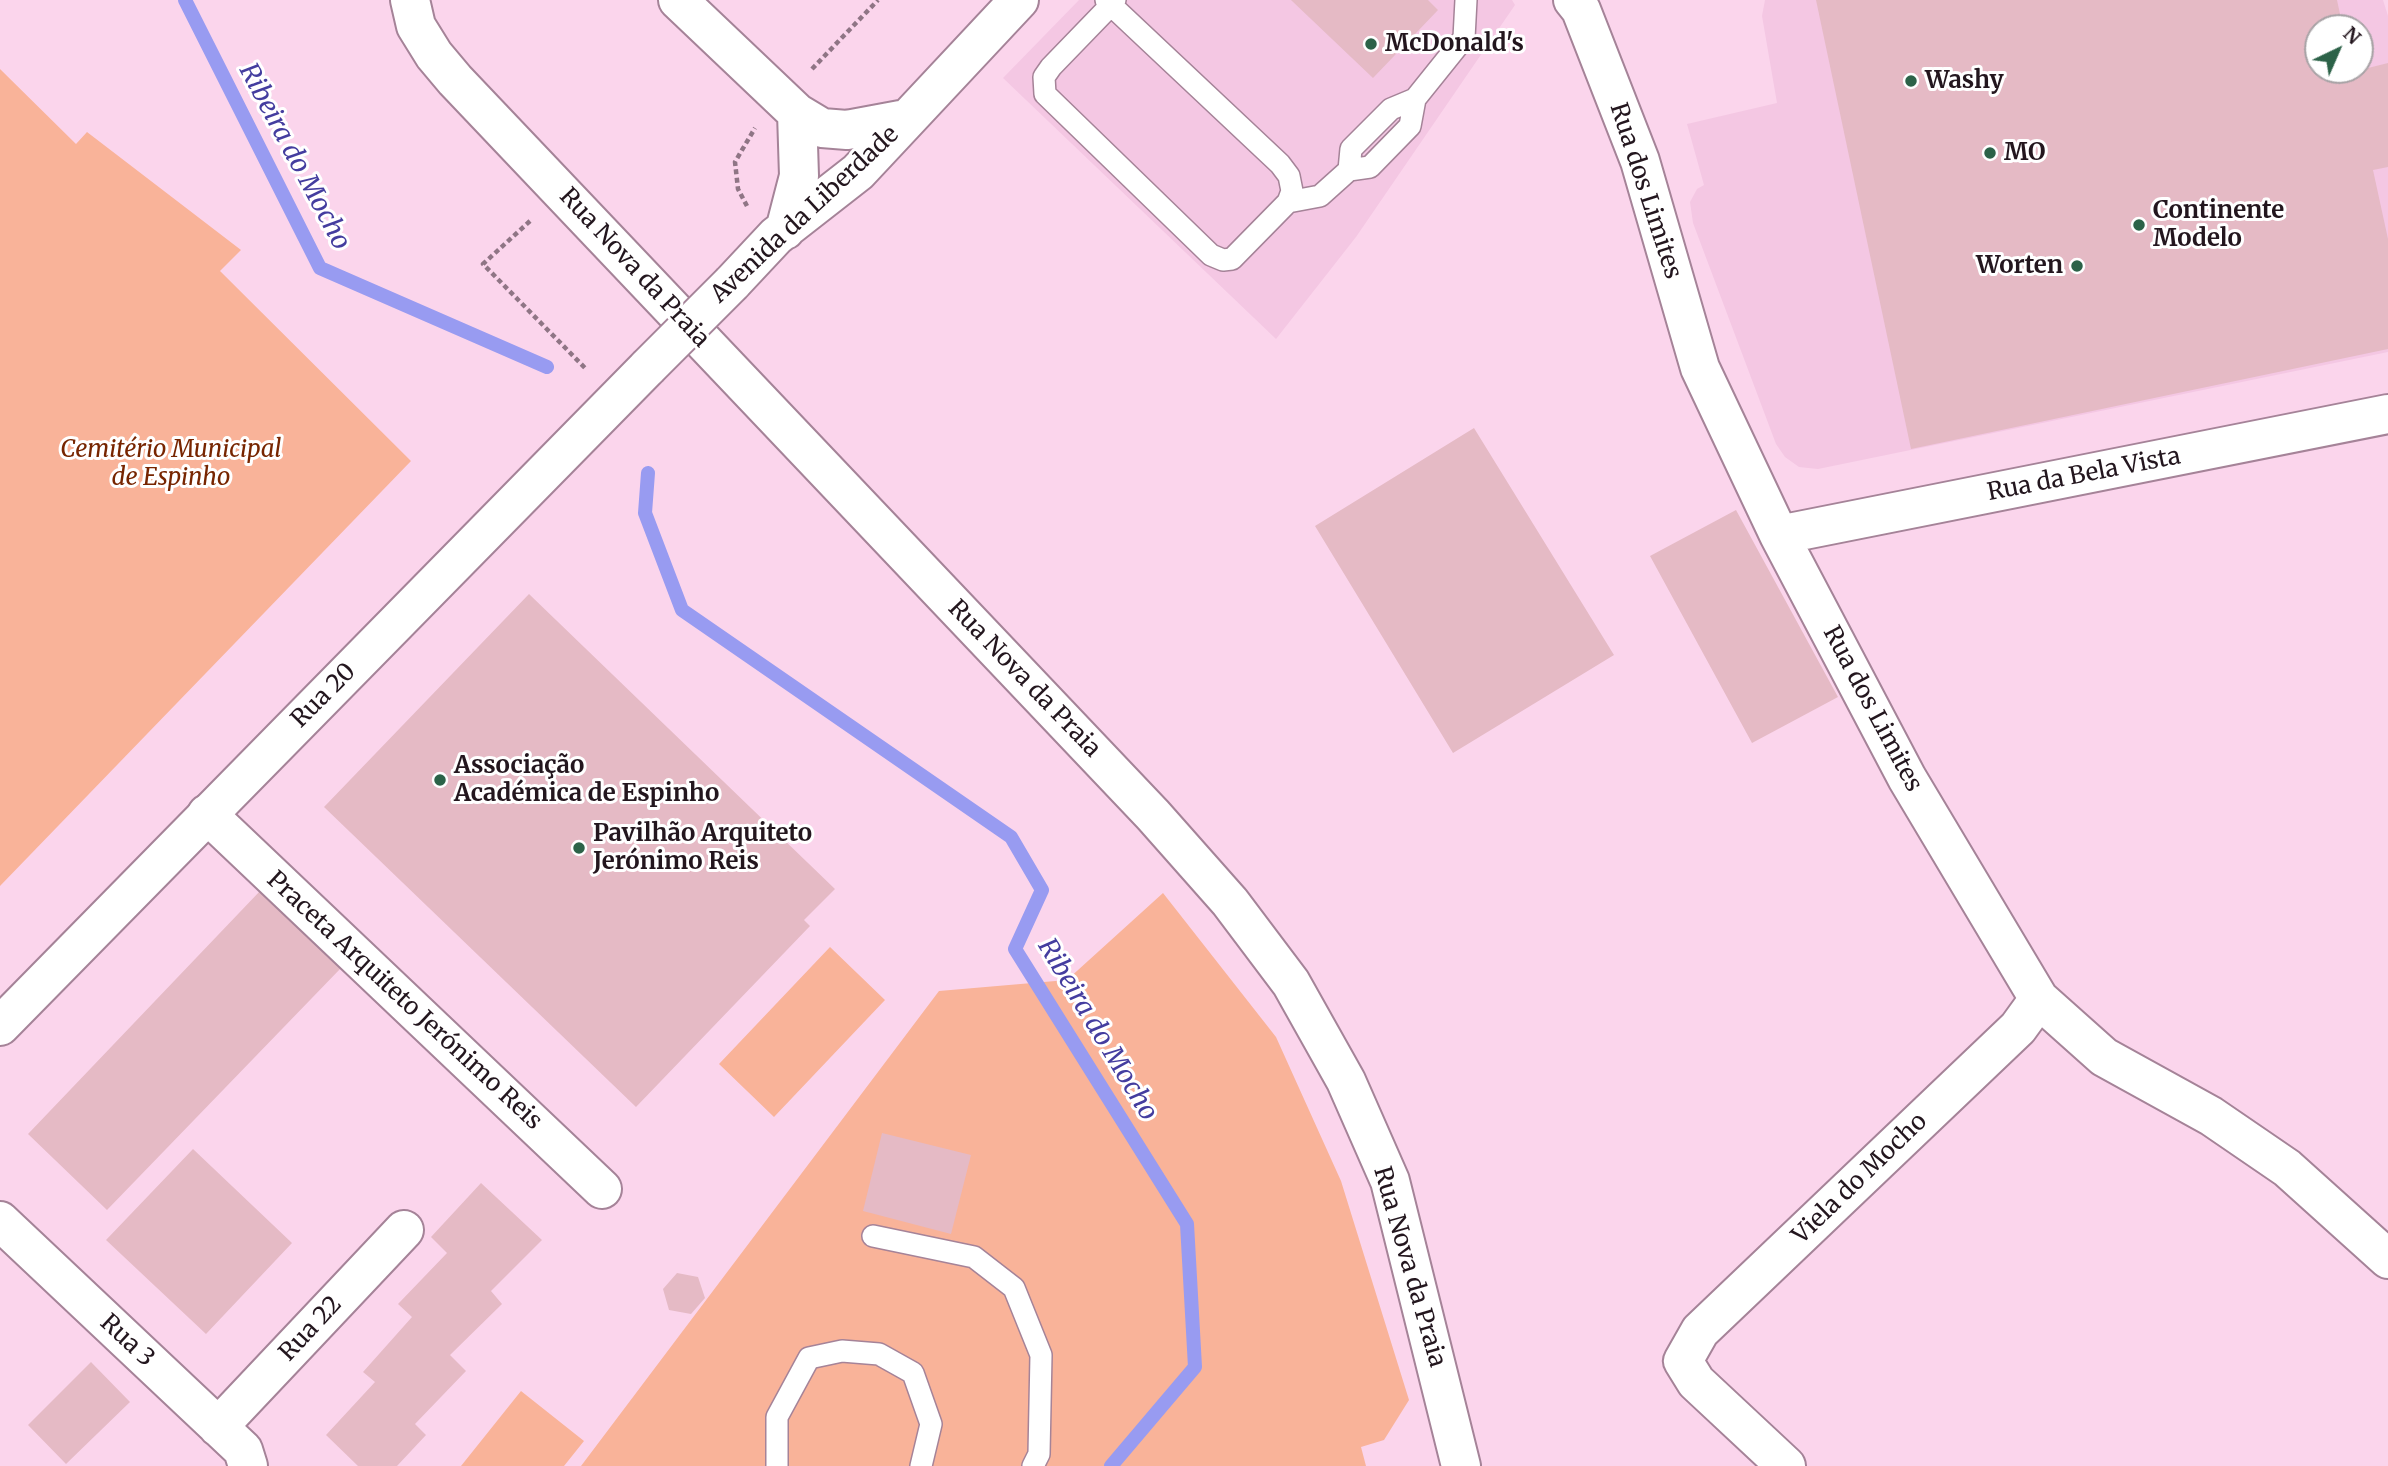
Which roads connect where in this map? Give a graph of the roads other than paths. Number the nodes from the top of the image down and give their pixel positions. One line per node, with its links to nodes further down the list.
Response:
1 (410, 0): 27 (street, Rua Nova da Praia)
2 (678, 0): 7 (street)
3 (1019, 0): 8 (street, Avenida da Liberdade)
4 (1466, 0): 9 (lane)
5 (1111, 2): 9 (lane); 9 (lane)
6 (1581, 3): 13 (street, Rua dos Limites)
7 (797, 113): 8 (street); 10 (street)
8 (906, 119): 10 (street, Avenida da Liberdade)
9 (1288, 202)
10 (785, 230): 11 (street, Avenida da Liberdade, bridge)
11 (648, 367): 14 (street, Rua 20)
12 (2388, 414): 13 (street, Rua da Bela Vista)
13 (1779, 535): 15 (street, Rua dos Limites)
14 (207, 814): 16 (street, Rua 20); 17 (street, Praceta Arquiteto Jerónimo Reis)
15 (2039, 999): 21 (street, Rua dos Limites); 28 (street, Viela do Mocho)
16 (0, 1026)
17 (602, 1189)
18 (0, 1221): 22 (street, Rua 3)
19 (404, 1230): 22 (street, Rua 22)
20 (873, 1236): 26 (lane)
21 (2388, 1259)
22 (218, 1427): 23 (street, Rua 3)
23 (248, 1466)
24 (777, 1466): 25 (lane)
25 (920, 1466)
26 (1033, 1466)
27 (1461, 1466)
28 (1786, 1466)

